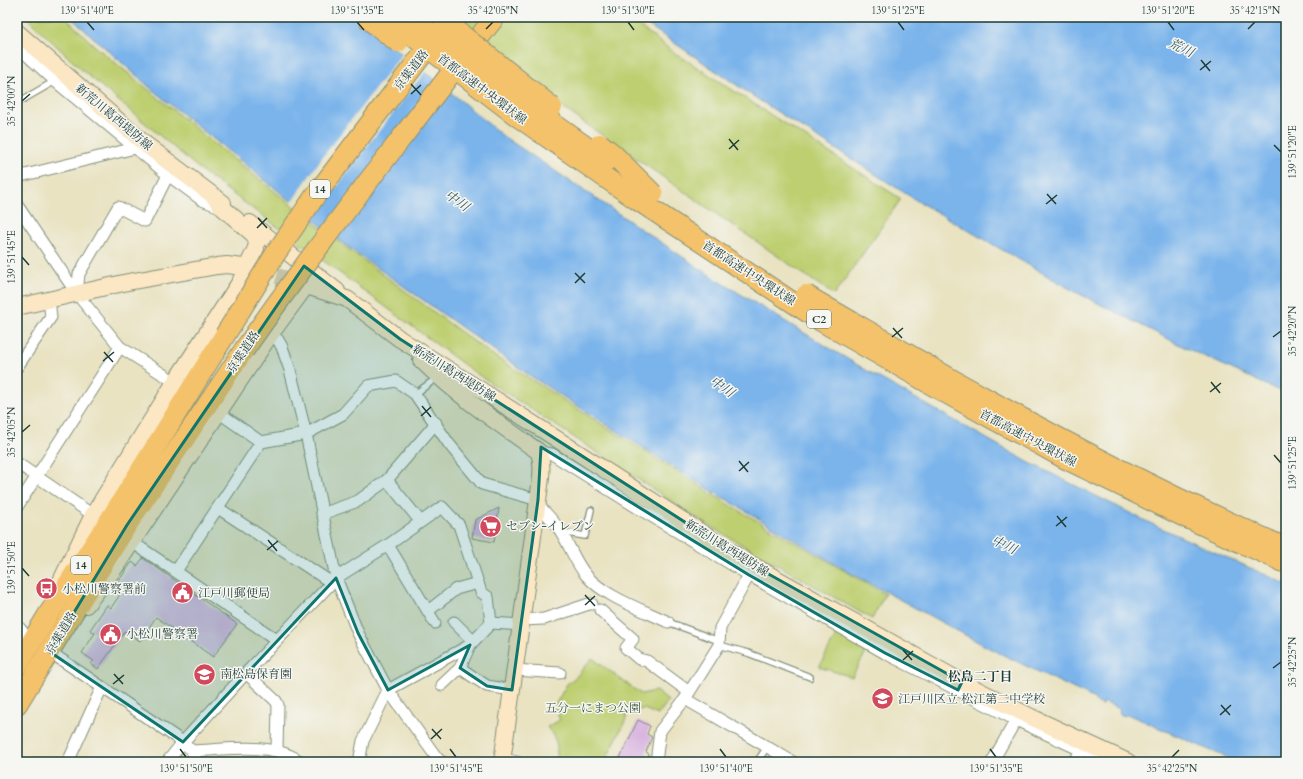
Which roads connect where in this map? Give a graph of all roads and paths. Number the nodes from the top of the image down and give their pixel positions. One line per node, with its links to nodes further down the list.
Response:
1 (366, 17): 11 (highway, bridge)
2 (388, 17): 11 (highway, 首都高速中央環状線 / C2, bridge)
3 (409, 17): 15 (highway, 首都高速中央環状線 / C2, bridge)
4 (452, 17): 6 (highway, 京葉道路 / 14)
5 (495, 17): 62 (highway, 京葉道路 / 14, bridge)
6 (440, 26): 15 (highway, bridge); 55 (highway, 京葉道路 / 14, bridge)
7 (17, 32): 16 (street, 新荒川葛西堤防線)
8 (17, 46): 9 (street)
9 (55, 81): 10 (lane); 12 (street)
10 (17, 103)
11 (517, 116): 49 (highway, 首都高速中央環状線 / C2, bridge)
12 (135, 148): 13 (street); 14 (street)
13 (168, 175): 16 (street); 19 (street)
14 (17, 177)
15 (653, 194): 48 (highway, 首都高速中央環状線 / C2, bridge)
16 (219, 203): 18 (street, 新荒川葛西堤防線); 20 (street, 新荒川葛西堤防線)
17 (17, 205): 19 (street)
18 (249, 268): 19 (street); 28 (street, 新荒川葛西堤防線)
19 (77, 294): 21 (street); 25 (street)
20 (347, 299): 23 (street, 新荒川葛西堤防線); 24 (street, 新荒川葛西堤防線)
21 (49, 300): 22 (street); 26 (street)
22 (17, 307)
23 (270, 335): 30 (street); 32 (street)
24 (400, 339): 27 (street); 75 (street, 新荒川葛西堤防線)
25 (120, 347): 28 (street); 36 (street)
26 (17, 367)
27 (438, 377): 29 (lane); 34 (street)
28 (175, 382): 42 (street, 新荒川葛西堤防線)
29 (416, 394): 31 (street); 32 (street)
30 (218, 412): 33 (street); 46 (street)
31 (436, 423): 37 (street); 38 (street)
32 (306, 434): 33 (street); 43 (street)
33 (261, 442): 40 (street)
34 (539, 452): 38 (street); 51 (street)
35 (17, 463): 36 (street)
36 (37, 477): 39 (street); 42 (street)
37 (387, 480): 43 (street); 44 (street)
38 (538, 502): 45 (street); 58 (street)
39 (17, 507)
40 (218, 508): 50 (street); 52 (street)
41 (591, 510): 45 (lane)
42 (93, 514): 55 (street, 新荒川葛西堤防線)
43 (322, 514): 52 (street)
44 (420, 521): 47 (street); 53 (street)
45 (561, 532): 59 (street)
46 (132, 542): 50 (street); 62 (street)
47 (388, 545): 52 (street); 54 (street)
48 (1286, 548)
49 (1286, 563)
50 (176, 571): 63 (street)
51 (749, 575): 66 (street); 75 (street)
52 (334, 580): 63 (street); 77 (street)
53 (478, 583): 54 (street); 57 (street)
54 (428, 611): 60 (street)
55 (48, 615): 64 (highway, 京葉道路 / 14)
56 (454, 622): 65 (street)
57 (491, 622): 58 (street); 65 (street)
58 (522, 622): 70 (street); 79 (street)
59 (668, 622): 66 (lane)
60 (435, 623)
61 (17, 625): 64 (street)
62 (64, 628): 67 (highway, 京葉道路 / 14)
63 (277, 640): 71 (street)
64 (31, 642): 68 (highway, 京葉道路 / 14)
65 (472, 643): 69 (street); 77 (street)
66 (719, 643): 73 (lane); 79 (street)
67 (50, 652): 76 (street); 80 (highway, 京葉道路 / 14)
68 (17, 666)
69 (460, 668): 74 (street); 78 (street)
70 (514, 670): 72 (street); 78 (street)
71 (246, 673): 82 (street); 84 (street)
72 (560, 673)
73 (810, 677)
74 (442, 685)
75 (960, 686): 81 (street); 100 (street, 新荒川葛西堤防線)
76 (102, 687): 82 (street); 89 (street)
77 (388, 690): 87 (street); 93 (street)
78 (512, 690): 88 (street)
79 (687, 695): 83 (street); 94 (street)
80 (17, 704)
81 (1016, 720): 86 (street); 97 (street)
82 (183, 742): 85 (street); 90 (street)
83 (768, 747): 95 (lane); 96 (street)
84 (277, 750): 85 (street); 92 (street)
85 (192, 751): 91 (street)
86 (1081, 751): 98 (street); 99 (street)
87 (437, 761)
88 (508, 761)
89 (68, 762)
90 (167, 762)
91 (197, 762)
92 (301, 762)
93 (358, 762)
94 (656, 762)
95 (757, 762)
96 (793, 762)
97 (992, 762)
98 (1074, 762)
99 (1107, 762)
100 (1128, 762)

